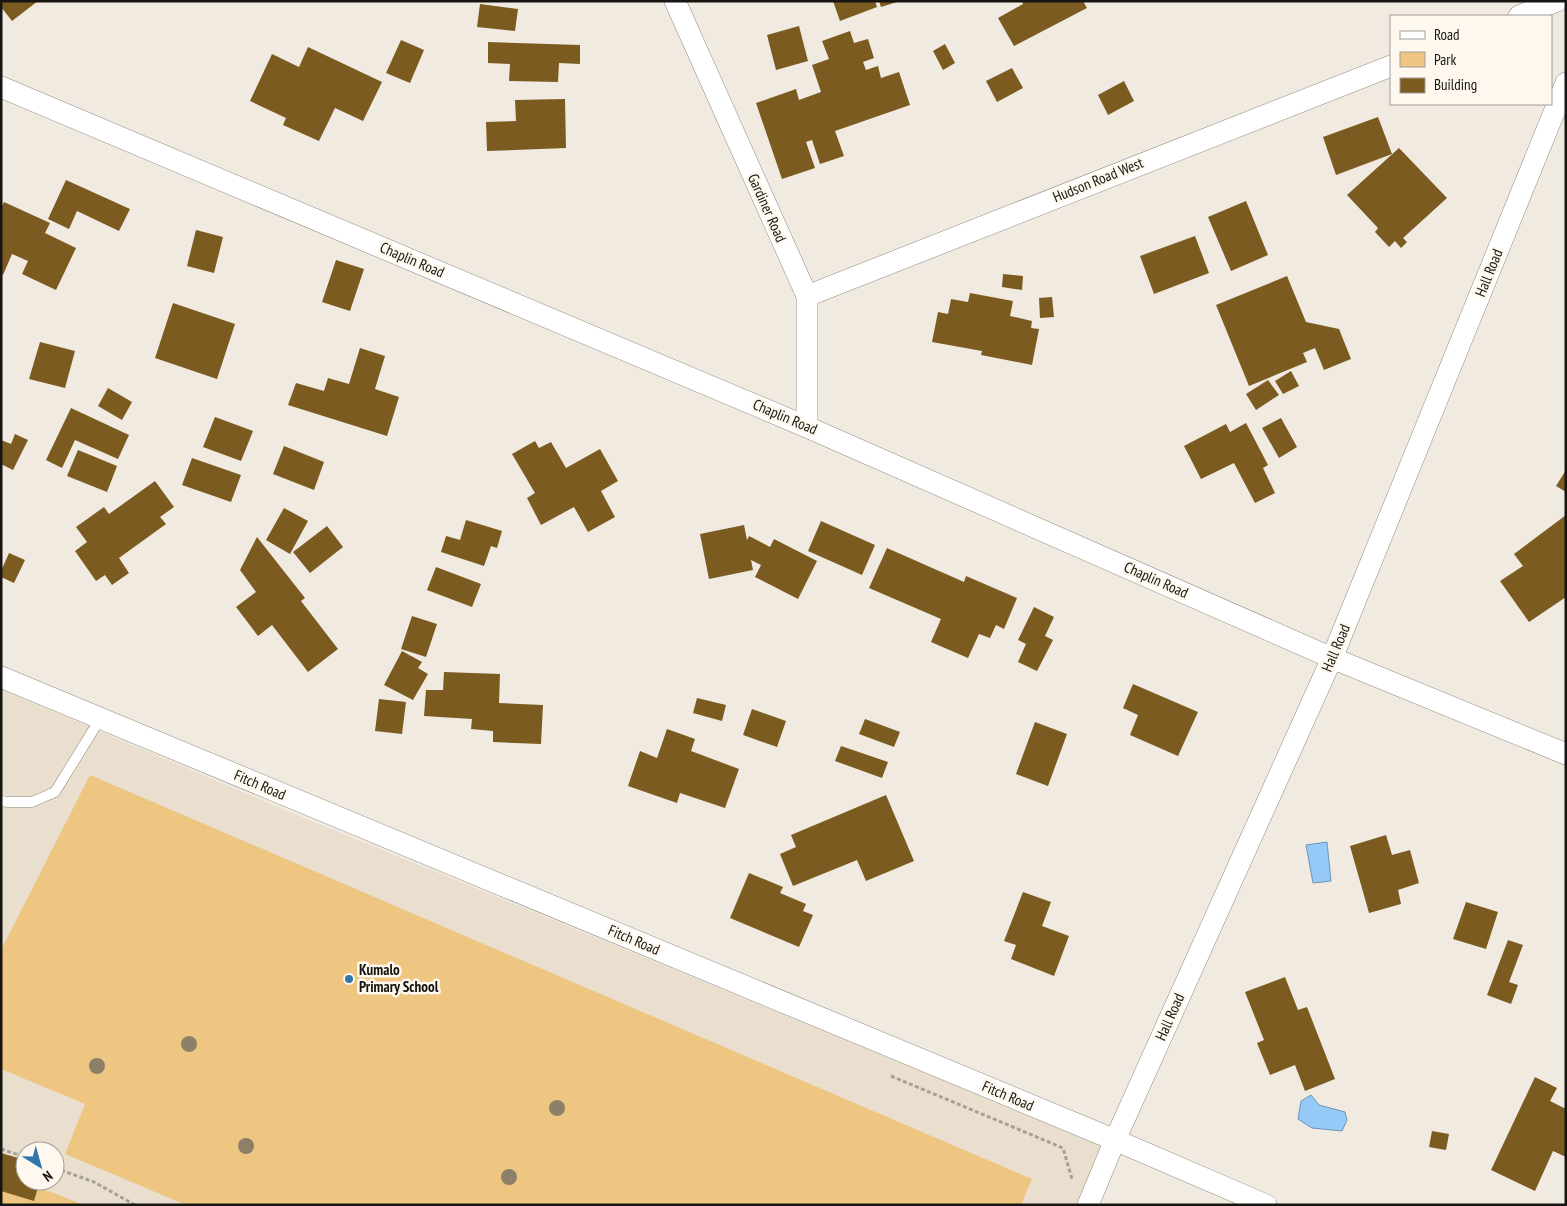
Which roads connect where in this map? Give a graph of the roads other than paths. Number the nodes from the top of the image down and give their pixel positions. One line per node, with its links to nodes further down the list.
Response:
1 (674, 1): 7 (street, Gardiner Road)
2 (1557, 1): 3 (street)
3 (1521, 15)
4 (1390, 66): 7 (street, Hudson Road West)
5 (1566, 83): 9 (street, Hall Road)
6 (1, 87): 8 (street, Chaplin Road)
7 (807, 296): 8 (street, Gardiner Road)
8 (807, 427): 9 (street, Chaplin Road)
9 (1332, 658): 12 (street, Chaplin Road); 14 (street, Hall Road)
10 (1, 677): 11 (street, Fitch Road)
11 (100, 719): 13 (lane); 14 (street, Fitch Road)
12 (1566, 754)
13 (1, 801)
14 (1115, 1140): 15 (street, Hall Road); 16 (street, Fitch Road)
15 (1088, 1205)
16 (1266, 1205)

